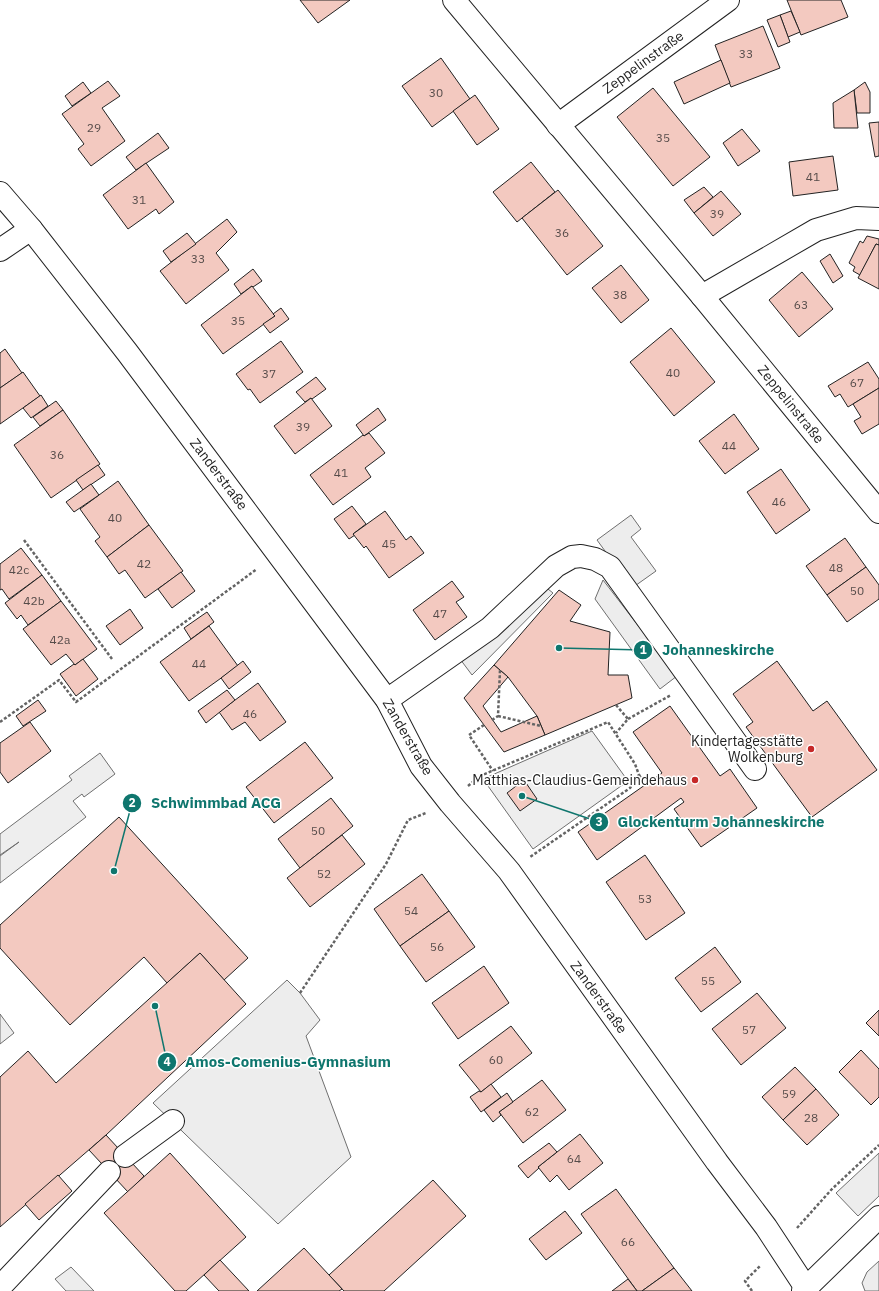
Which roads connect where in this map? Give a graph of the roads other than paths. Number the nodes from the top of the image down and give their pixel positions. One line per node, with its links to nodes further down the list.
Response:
1 (454, 0): 3 (street, Zeppelinstraße)
2 (728, 0): 3 (street, Zeppelinstraße)
3 (558, 125): 8 (street, Zeppelinstraße)
4 (0, 193): 6 (street, Zanderstraße)
5 (879, 219): 8 (street)
6 (31, 229): 7 (street); 10 (street, Zanderstraße)
7 (0, 250)
8 (702, 296): 9 (street, Zeppelinstraße)
9 (879, 512)
10 (387, 700): 11 (street); 17 (street, Zanderstraße)
11 (755, 770)
12 (173, 1121): 13 (street)
13 (125, 1156)
14 (109, 1172): 16 (street)
15 (879, 1217): 17 (street)
16 (0, 1287)
17 (806, 1290)

